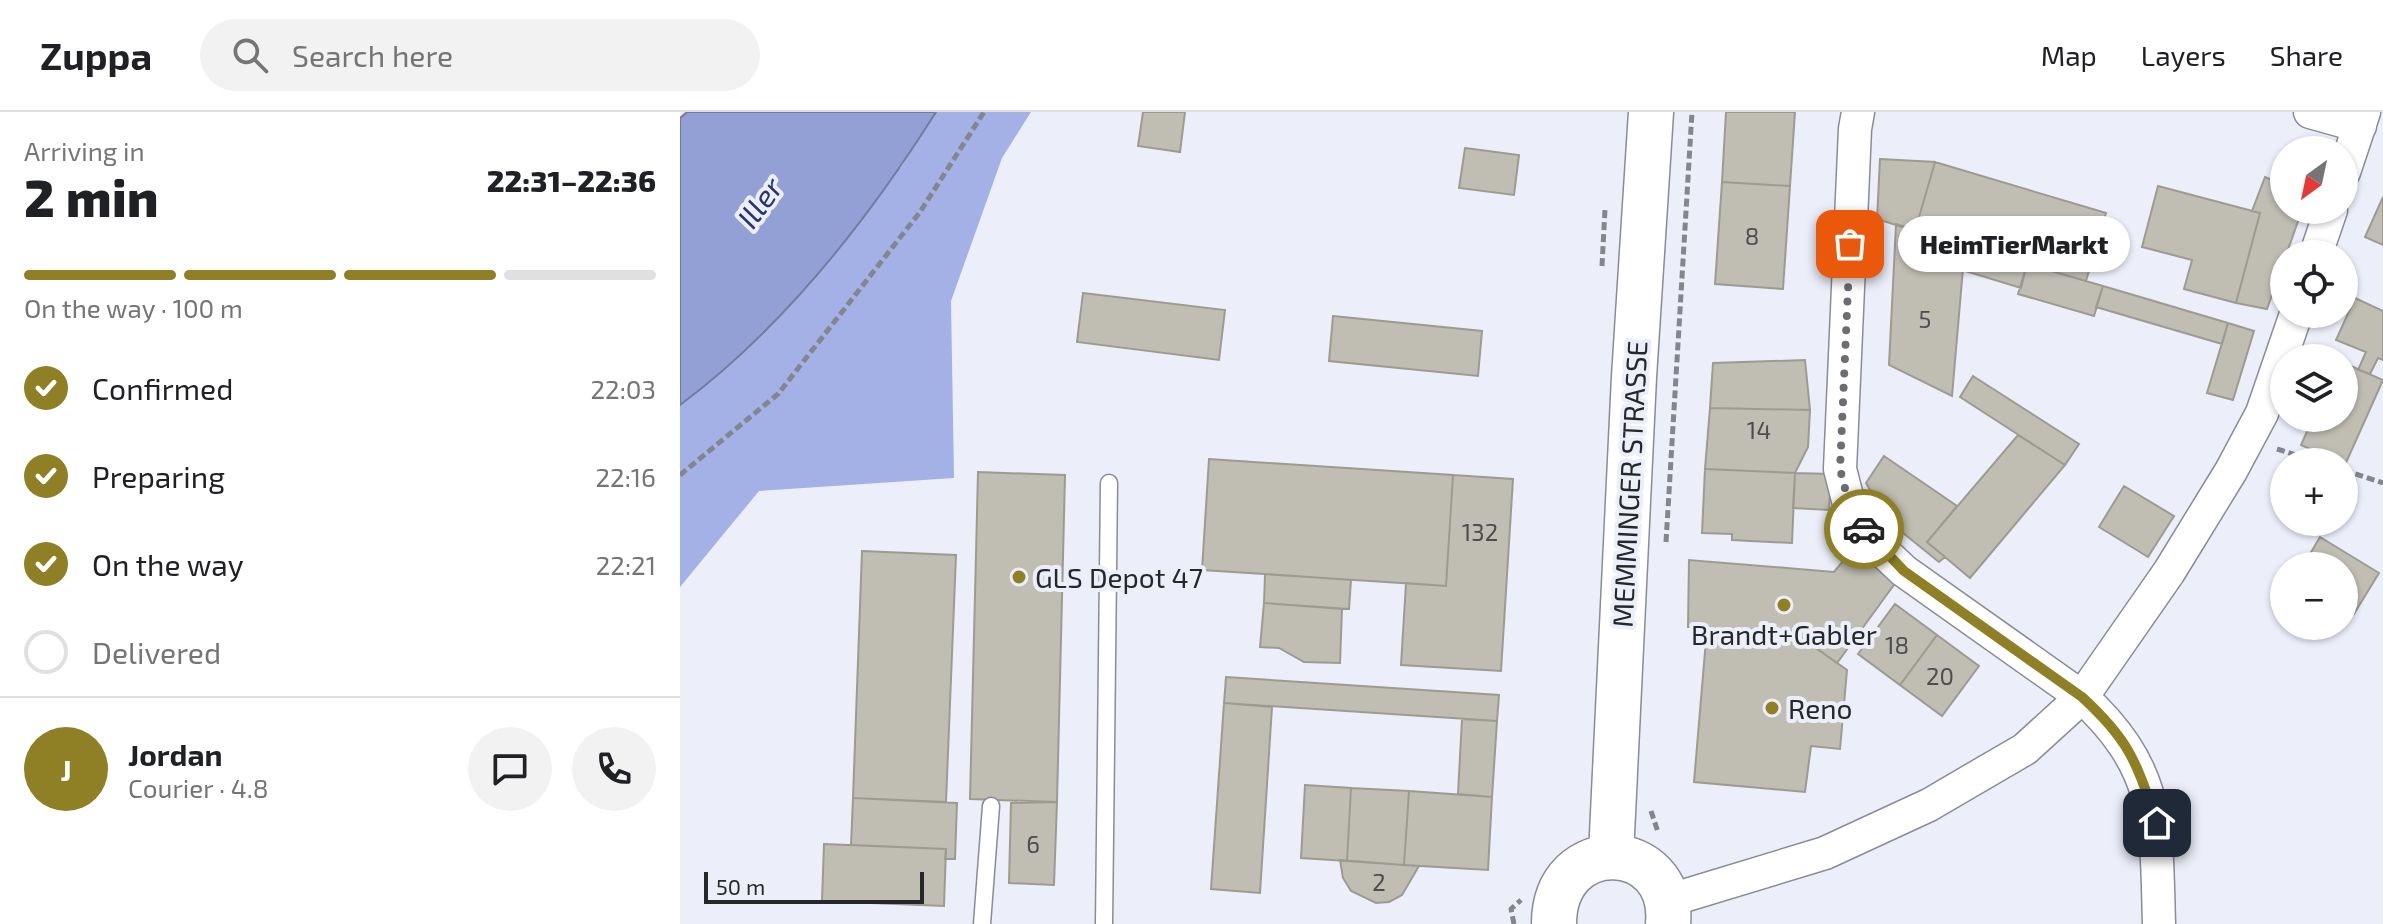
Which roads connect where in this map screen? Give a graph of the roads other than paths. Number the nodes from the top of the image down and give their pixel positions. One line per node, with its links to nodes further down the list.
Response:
1 (1651, 112): 9 (main road, MEMMINGER STRASSE)
2 (1858, 112): 7 (street)
3 (2310, 112): 4 (street)
4 (2362, 119)
5 (2291, 328): 7 (street)
6 (1109, 483): 12 (lane)
7 (2082, 697): 10 (street); 14 (street)
8 (991, 806): 11 (lane)
9 (1611, 855): 10 (main road); 13 (main road)
10 (1668, 912)
11 (982, 924)
12 (1104, 924)
13 (1554, 924)
14 (2159, 924)

